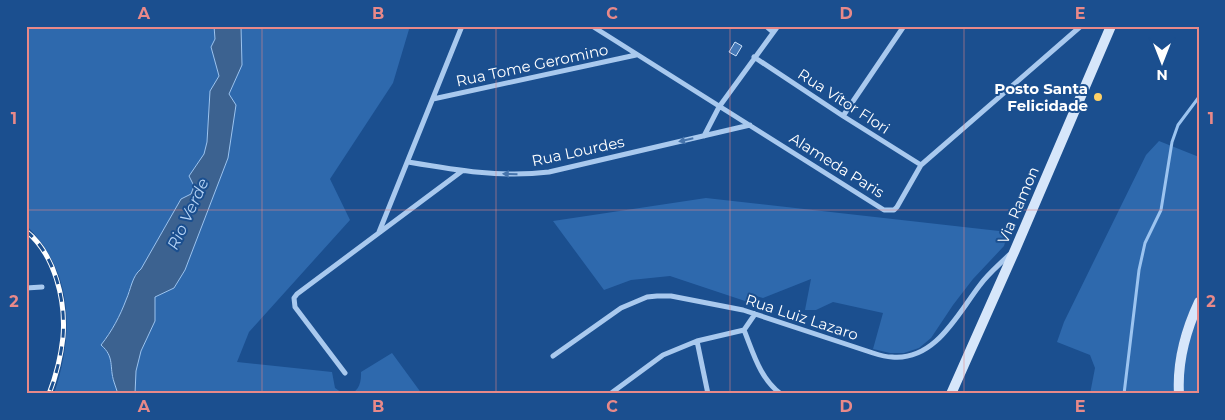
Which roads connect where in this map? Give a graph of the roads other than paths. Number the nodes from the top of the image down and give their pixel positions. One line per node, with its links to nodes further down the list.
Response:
1 (462, 26): 11 (street)
2 (592, 26): 9 (street, Alameda Paris)
3 (766, 26): 8 (street)
4 (778, 26): 8 (street)
5 (904, 26): 13 (street)
6 (1081, 26): 17 (street, Alameda Paris)
7 (1111, 26): 20 (main road, Via Ramon)
8 (773, 32): 10 (street)
9 (636, 55): 11 (street, Rua Tome Geromino); 12 (street, Alameda Paris)
10 (754, 57): 12 (street); 13 (street, Rua Vítor Flori)
11 (434, 99): 16 (street)
12 (719, 107): 14 (street, Alameda Paris); 15 (street)
13 (843, 116): 17 (street, Rua Vítor Flori)
14 (750, 125): 15 (street, Rua Lourdes); 17 (street, Alameda Paris)
15 (704, 136): 18 (street, Rua Lourdes, one-way to 18)
16 (408, 162): 18 (street, Rua Lourdes); 19 (street)
17 (922, 165)
18 (462, 171): 19 (street)
19 (379, 233): 28 (street)
20 (1015, 250): 24 (street, Rua Luiz Lazaro); 32 (main road, Via Ramon)
21 (42, 287): 22 (street)
22 (26, 288)
23 (1199, 302): 33 (main road)
24 (755, 314): 25 (street); 27 (street, Rua Luiz Lazaro)
25 (744, 330): 26 (street); 31 (street)
26 (697, 341): 29 (street); 30 (street)
27 (553, 356)
28 (345, 373)
29 (610, 394)
30 (708, 394)
31 (781, 394)
32 (951, 394)
33 (1179, 394)

